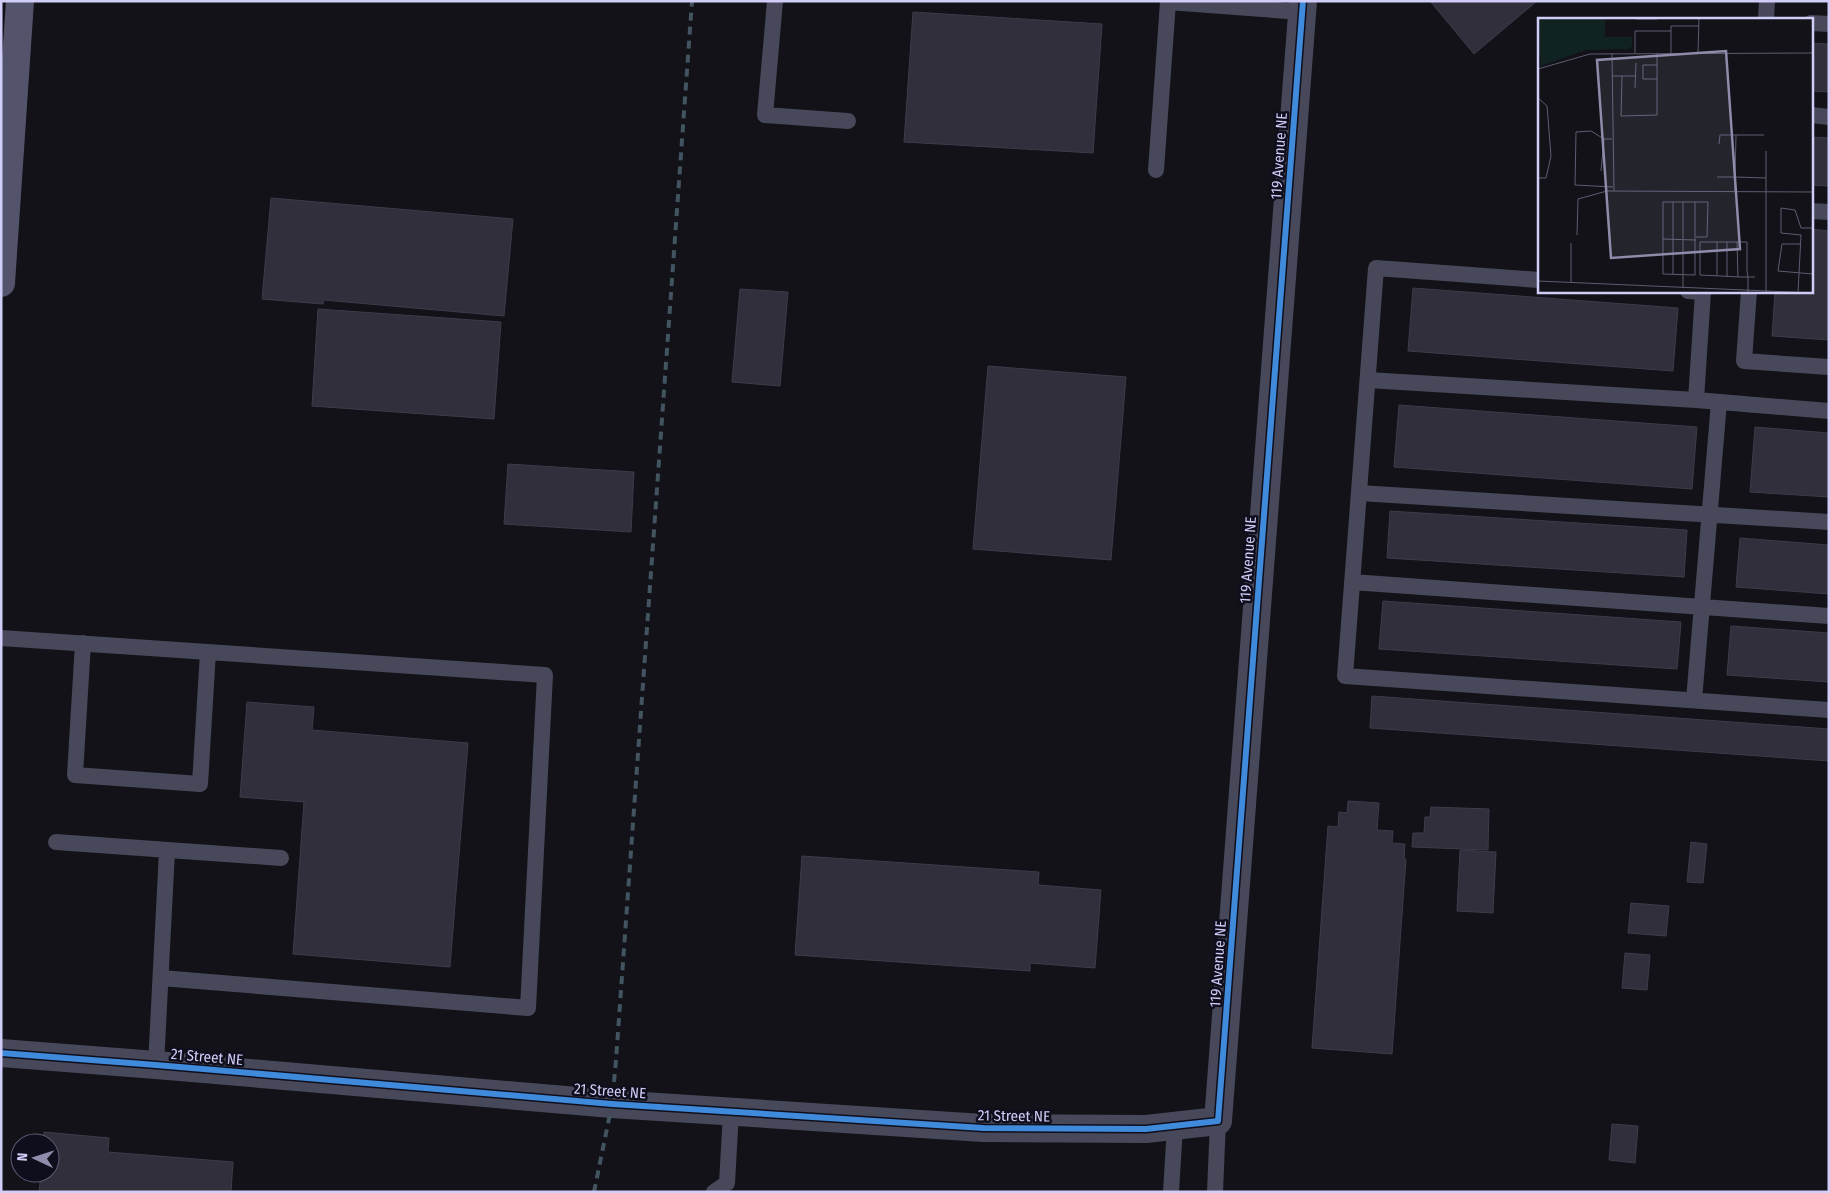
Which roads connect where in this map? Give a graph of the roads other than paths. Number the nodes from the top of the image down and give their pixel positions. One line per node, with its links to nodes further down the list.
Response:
1 (20, 1): 16 (street)
2 (775, 1): 12 (lane)
3 (1162, 1): 5 (lane)
4 (1767, 1): 7 (lane)
5 (1168, 2): 6 (lane); 13 (lane)
6 (1302, 7): 43 (street, 119 Avenue NE)
7 (1766, 18)
8 (1812, 23): 9 (lane)
9 (1829, 24)
10 (1812, 115): 11 (lane)
11 (1829, 117)
12 (848, 121)
13 (1156, 170)
14 (1812, 211): 15 (lane)
15 (1829, 212)
16 (2, 266)
17 (1538, 280): 21 (lane)
18 (1703, 292): 22 (lane)
19 (1749, 292): 20 (lane)
20 (1829, 367)
21 (1368, 380): 22 (lane); 25 (lane)
22 (1696, 400): 23 (lane)
23 (1719, 402): 24 (lane); 26 (lane)
24 (1829, 411)
25 (1359, 492): 26 (lane); 28 (lane)
26 (1710, 514): 27 (lane); 29 (lane)
27 (1829, 522)
28 (1352, 582): 29 (lane); 34 (lane)
29 (1702, 608): 30 (lane); 34 (lane)
30 (1829, 616)
31 (1, 638): 32 (lane)
32 (83, 643): 33 (lane); 33 (lane)
33 (208, 652): 39 (lane)
34 (1694, 700): 35 (lane)
35 (1829, 710)
36 (56, 842): 37 (lane)
37 (167, 851): 38 (lane); 39 (lane)
38 (281, 858)
39 (161, 978): 41 (lane)
40 (1, 1053): 41 (street, 21 Street NE)
41 (156, 1065): 42 (street, 21 Street NE)
42 (731, 1112): 44 (street, 21 Street NE); 45 (lane)
43 (1218, 1121): 44 (street, 21 Street NE); 47 (lane)
44 (1175, 1126): 46 (lane)
45 (726, 1189)
46 (1171, 1192)
47 (1215, 1192)

